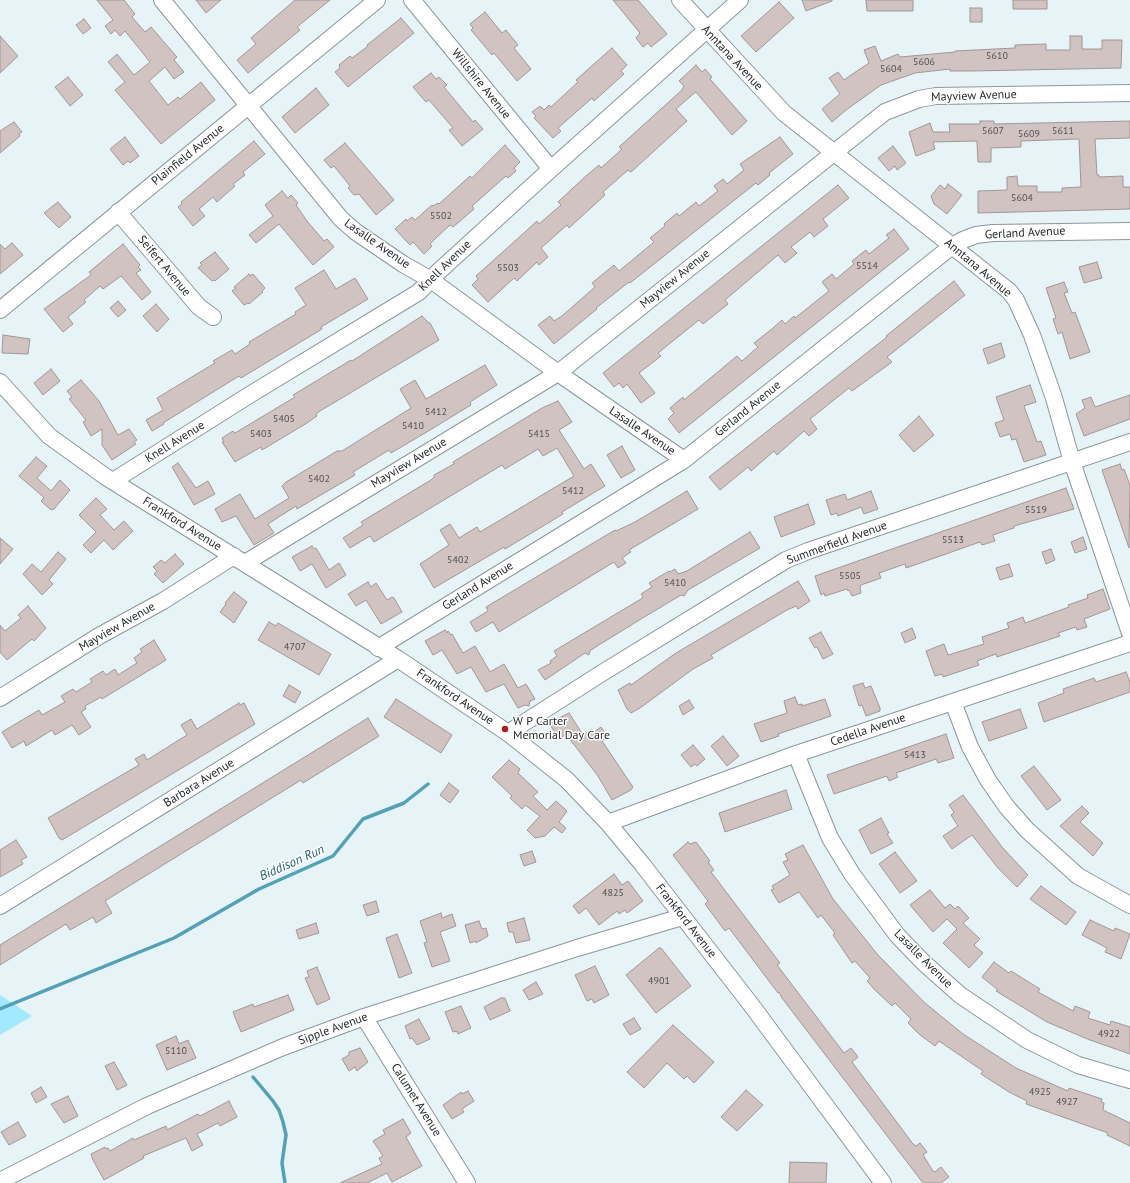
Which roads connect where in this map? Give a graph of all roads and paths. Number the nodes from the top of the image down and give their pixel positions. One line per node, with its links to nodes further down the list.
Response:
1 (162, 0): 8 (street, Lasalle Avenue)
2 (377, 0): 8 (street, Plainfield Avenue)
3 (412, 0): 10 (street, Willshire Avenue)
4 (680, 0): 6 (street, Anntana Avenue)
5 (740, 0): 6 (street, Knell Avenue)
6 (706, 30): 9 (street, Anntana Avenue); 10 (street, Knell Avenue)
7 (1130, 93): 9 (street, Mayview Avenue)
8 (250, 106): 11 (street, Plainfield Avenue); 14 (street, Lasalle Avenue)
9 (833, 153): 13 (street, Anntana Avenue); 17 (street, Mayview Avenue)
10 (551, 169): 14 (street, Knell Avenue)
11 (118, 212): 15 (street, Plainfield Avenue); 16 (street, Seifert Avenue)
12 (1130, 231): 13 (street, Gerland Avenue)
13 (952, 246): 20 (street, Gerland Avenue); 21 (street, Anntana Avenue)
14 (431, 280): 17 (street, Lasalle Avenue); 22 (street, Knell Avenue)
15 (0, 310)
16 (214, 317)
17 (558, 373): 20 (street, Lasalle Avenue); 23 (street, Mayview Avenue)
18 (0, 382): 22 (street, Frankford Avenue)
19 (1130, 442): 21 (street, Summerfield Avenue)
20 (684, 460): 26 (street, Gerland Avenue)
21 (1072, 462): 24 (street, Anntana Avenue); 30 (street, Summerfield Avenue)
22 (113, 481): 23 (street, Frankford Avenue)
23 (240, 560): 26 (street, Frankford Avenue); 28 (street, Mayview Avenue)
24 (1130, 633)
25 (1130, 643): 29 (street, Cedella Avenue)
26 (378, 648): 27 (street, Frankford Avenue)
27 (398, 659): 30 (street, Frankford Avenue); 34 (street, Barbara Avenue)
28 (0, 698)
29 (953, 702): 31 (street, Cedella Avenue); 33 (street)
30 (508, 733): 32 (street, Frankford Avenue)
31 (796, 754): 32 (street, Cedella Avenue); 37 (street, Lasalle Avenue)
32 (608, 823): 35 (street, Frankford Avenue)
33 (1130, 904)
34 (0, 906)
35 (682, 917): 36 (street, Sipple Avenue); 41 (street, Frankford Avenue)
36 (364, 1017): 38 (street, Sipple Avenue); 40 (street, Calumet Avenue)
37 (1130, 1080)
38 (18, 1177): 39 (street, Sipple Avenue)
39 (0, 1181)
40 (467, 1183)
41 (883, 1183)

